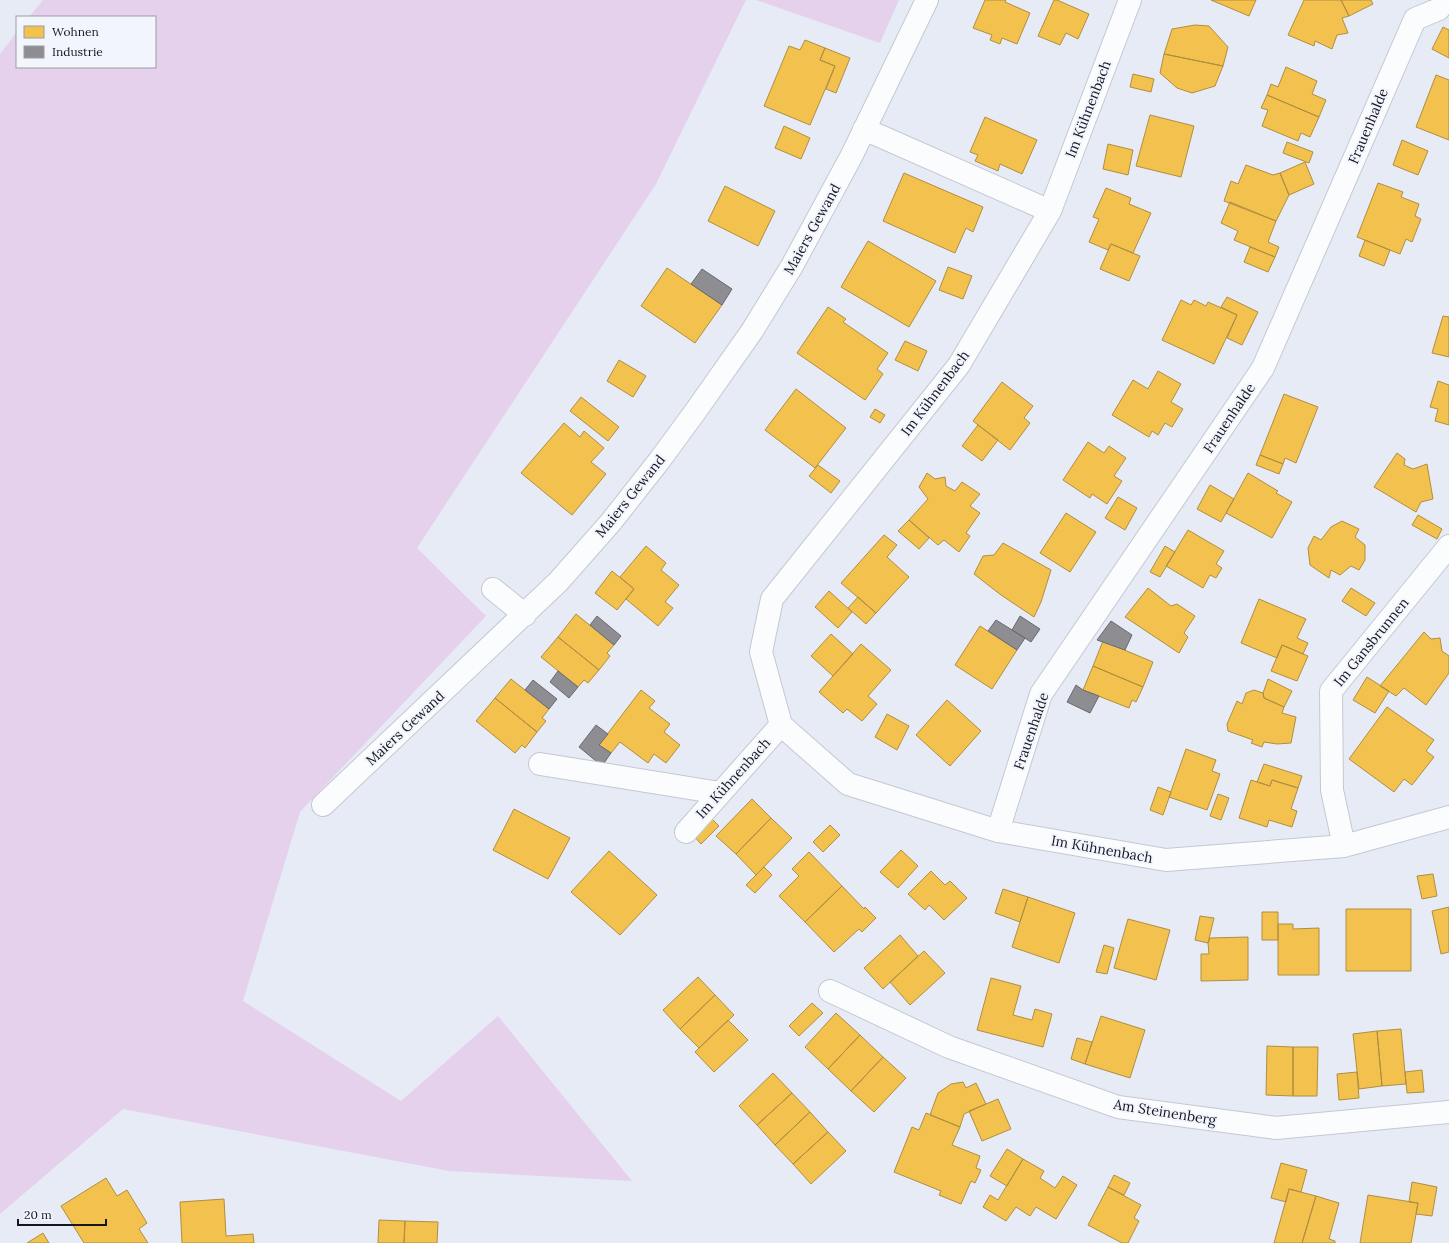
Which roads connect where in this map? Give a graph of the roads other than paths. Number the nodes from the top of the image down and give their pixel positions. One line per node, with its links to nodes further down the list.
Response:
1 (926, 0): 4 (street, Maiers Gewand)
2 (1130, 0): 5 (street, Im Kühnenbach)
3 (1444, 0): 14 (street, Frauenhalde)
4 (864, 129): 5 (street); 8 (street, Maiers Gewand)
5 (1050, 211): 9 (street, Im Kühnenbach)
6 (1449, 546): 16 (street, Im Gansbrunnen)
7 (493, 589): 8 (street)
8 (525, 615): 12 (street, Maiers Gewand)
9 (781, 725): 11 (street, Im Kühnenbach); 14 (street, Im Kühnenbach)
10 (540, 764): 11 (street)
11 (720, 793): 15 (street, Im Kühnenbach)
12 (323, 805)
13 (1449, 817): 16 (street, Im Kühnenbach)
14 (998, 831): 16 (street, Im Kühnenbach)
15 (686, 832)
16 (1344, 846)
17 (830, 991): 18 (street, Am Steinenberg)
18 (1449, 1112)

